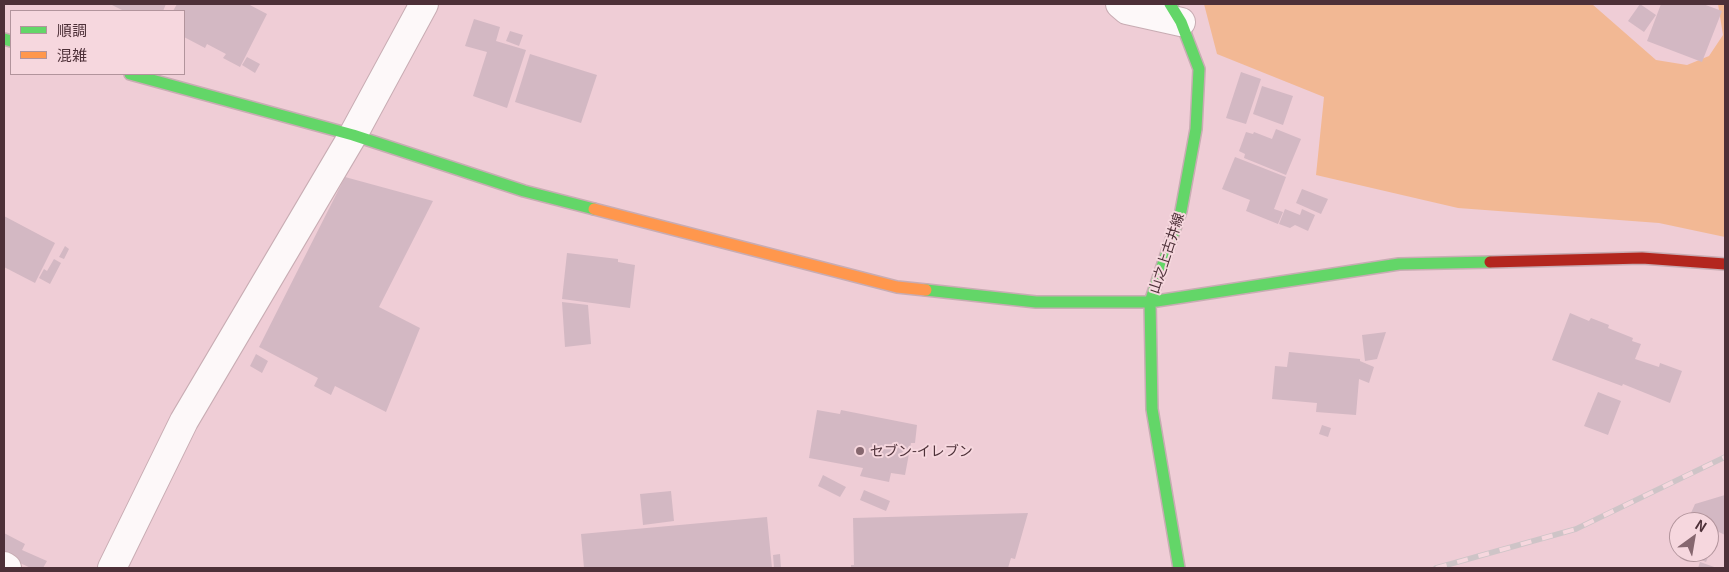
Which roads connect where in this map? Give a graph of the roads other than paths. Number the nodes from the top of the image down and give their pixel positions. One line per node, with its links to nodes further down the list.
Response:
1 (424, 4): 5 (street)
2 (1120, 4): 3 (street)
3 (1176, 13): 7 (street, 山之上古井線)
4 (134, 75): 5 (street)
5 (353, 135): 7 (street); 10 (street)
6 (1725, 264): 7 (street)
7 (1150, 302): 11 (street, 山之上古井線)
8 (4, 566): 9 (street)
9 (7, 568)
10 (112, 568)
11 (1179, 568)

